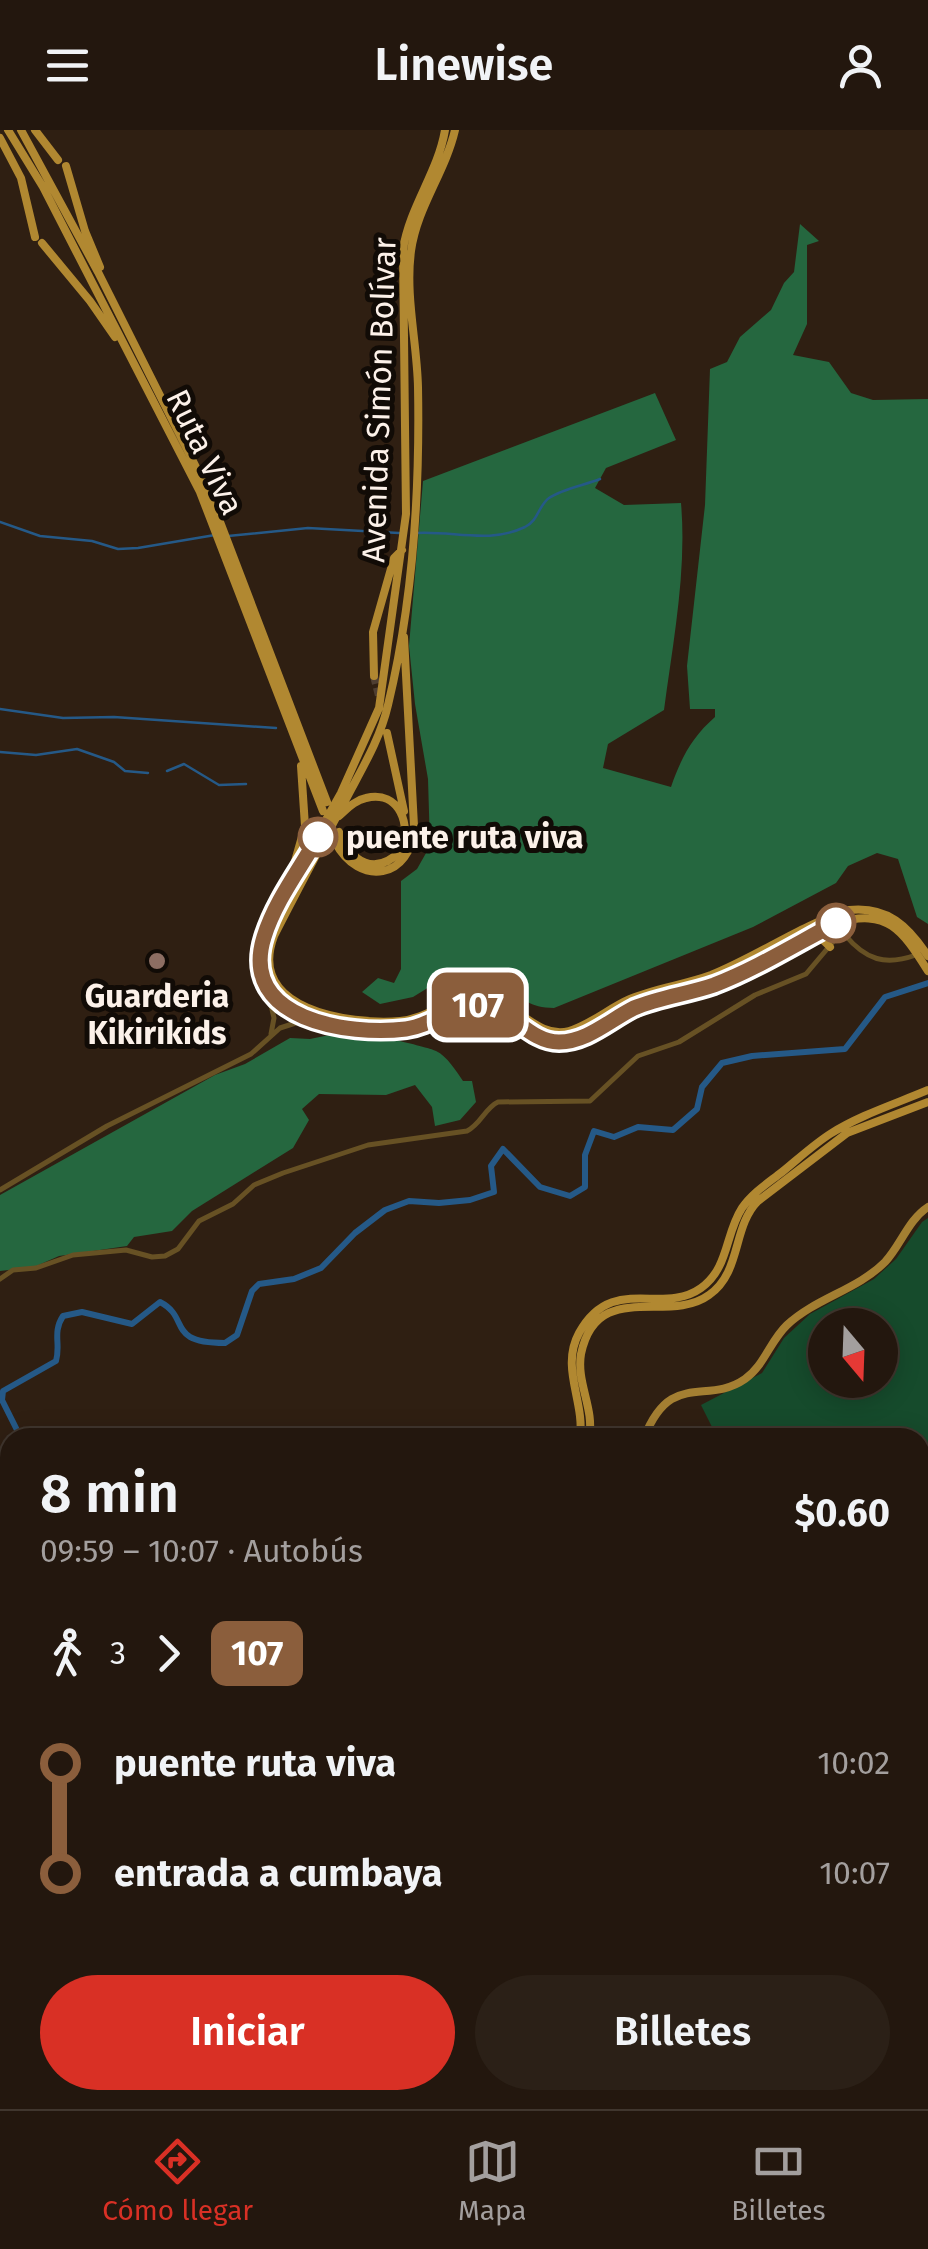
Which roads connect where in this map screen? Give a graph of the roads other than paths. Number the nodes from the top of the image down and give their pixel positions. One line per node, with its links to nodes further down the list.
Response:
1 (8, 130): 8 (highway, Ruta Viva)
2 (20, 130): 7 (highway, Ruta Viva)
3 (35, 130): 7 (highway)
4 (445, 130): 9 (highway, Avenida Simón Bolívar)
5 (455, 130): 10 (highway, Avenida Simón Bolívar)
6 (0, 138): 8 (highway)
7 (109, 295): 13 (highway, Ruta Viva)
8 (126, 347): 13 (highway, Ruta Viva)
9 (402, 550): 11 (highway); 18 (highway, Avenida Simón Bolívar)
10 (405, 609): 14 (highway, Avenida Simón Bolívar); 17 (highway)
11 (374, 676)
12 (388, 732): 15 (highway)
13 (302, 757): 18 (highway)
14 (336, 819): 15 (highway); 22 (highway, Avenida Simón Bolívar)
15 (406, 821): 16 (highway)
16 (339, 832)
17 (335, 842)
18 (287, 888): 27 (highway, Avenida Simón Bolívar)
19 (854, 918): 20 (highway); 22 (highway, Avenida Simón Bolívar); 24 (highway)
20 (841, 934): 21 (highway); 23 (street); 25 (street)
21 (804, 944): 23 (highway); 24 (highway)
22 (916, 944): 25 (highway, Avenida Simón Bolívar); 26 (highway, Avenida Simón Bolívar)
23 (830, 947): 34 (street)
24 (784, 950): 28 (highway)
25 (928, 954)
26 (928, 971)
27 (266, 986): 28 (highway); 29 (street)
28 (306, 1020): 29 (street)
29 (271, 1034): 32 (street)
30 (928, 1090): 35 (highway)
31 (928, 1102): 36 (highway)
32 (0, 1190)
33 (928, 1210): 37 (main road)
34 (0, 1278)
35 (581, 1428)
36 (591, 1428)
37 (650, 1428)

